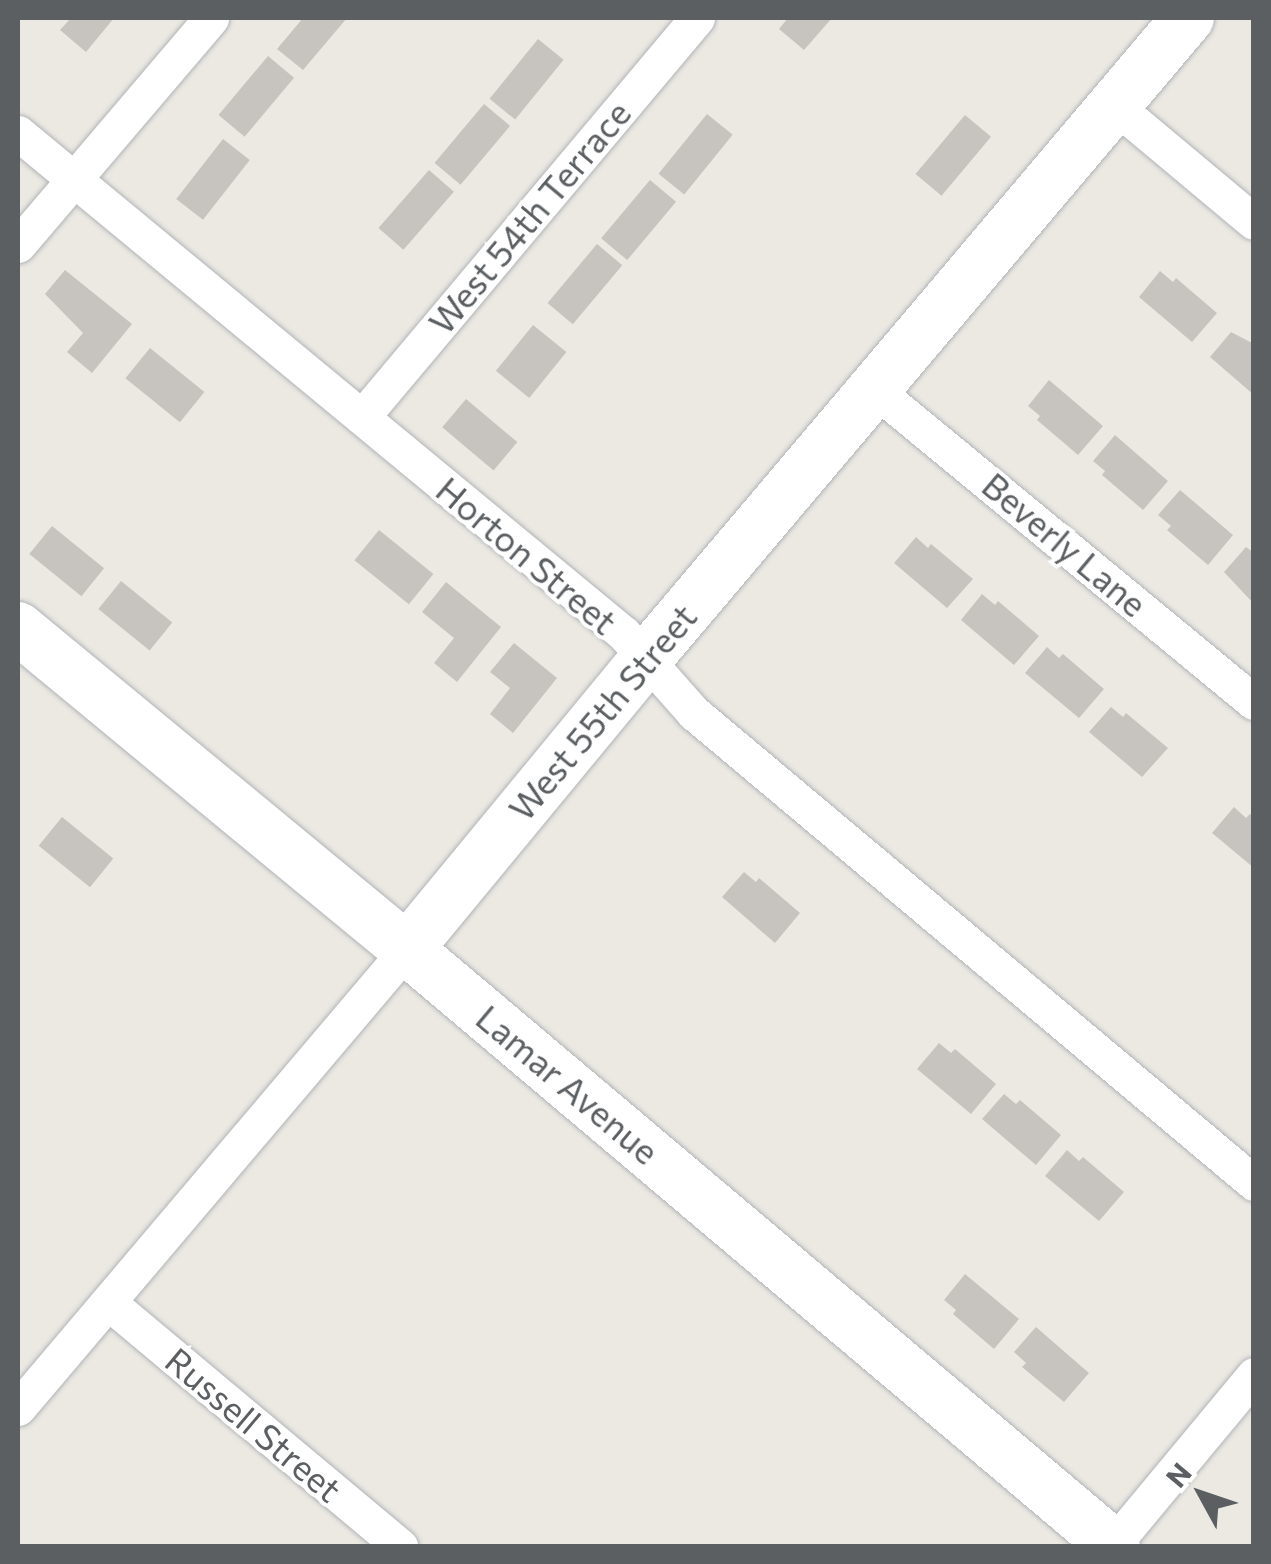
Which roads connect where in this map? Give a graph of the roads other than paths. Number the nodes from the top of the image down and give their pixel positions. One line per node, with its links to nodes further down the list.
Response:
1 (210, 18): 6 (street)
2 (697, 18): 10 (street, West 54th Terrace)
3 (1188, 18): 4 (street, West 55th Street)
4 (1114, 105): 7 (street); 9 (street, West 55th Street)
5 (18, 133): 6 (street, Horton Street)
6 (74, 180): 8 (street); 10 (street, Horton Street)
7 (1254, 222)
8 (18, 245)
9 (874, 389): 12 (street, West 55th Street); 13 (street, Beverly Lane)
10 (362, 417): 12 (street, Horton Street)
11 (23, 643): 14 (street, Lamar Avenue)
12 (644, 660): 14 (street, West 55th Street); 15 (street, Horton Street)
13 (1254, 702)
14 (407, 949): 16 (street, West 55th Street); 20 (street, Lamar Avenue)
15 (1254, 1183)
16 (108, 1302): 18 (street, West 55th Street); 19 (street, Russell Street)
17 (1254, 1374): 20 (street)
18 (18, 1408)
19 (400, 1546)
20 (1113, 1546)

